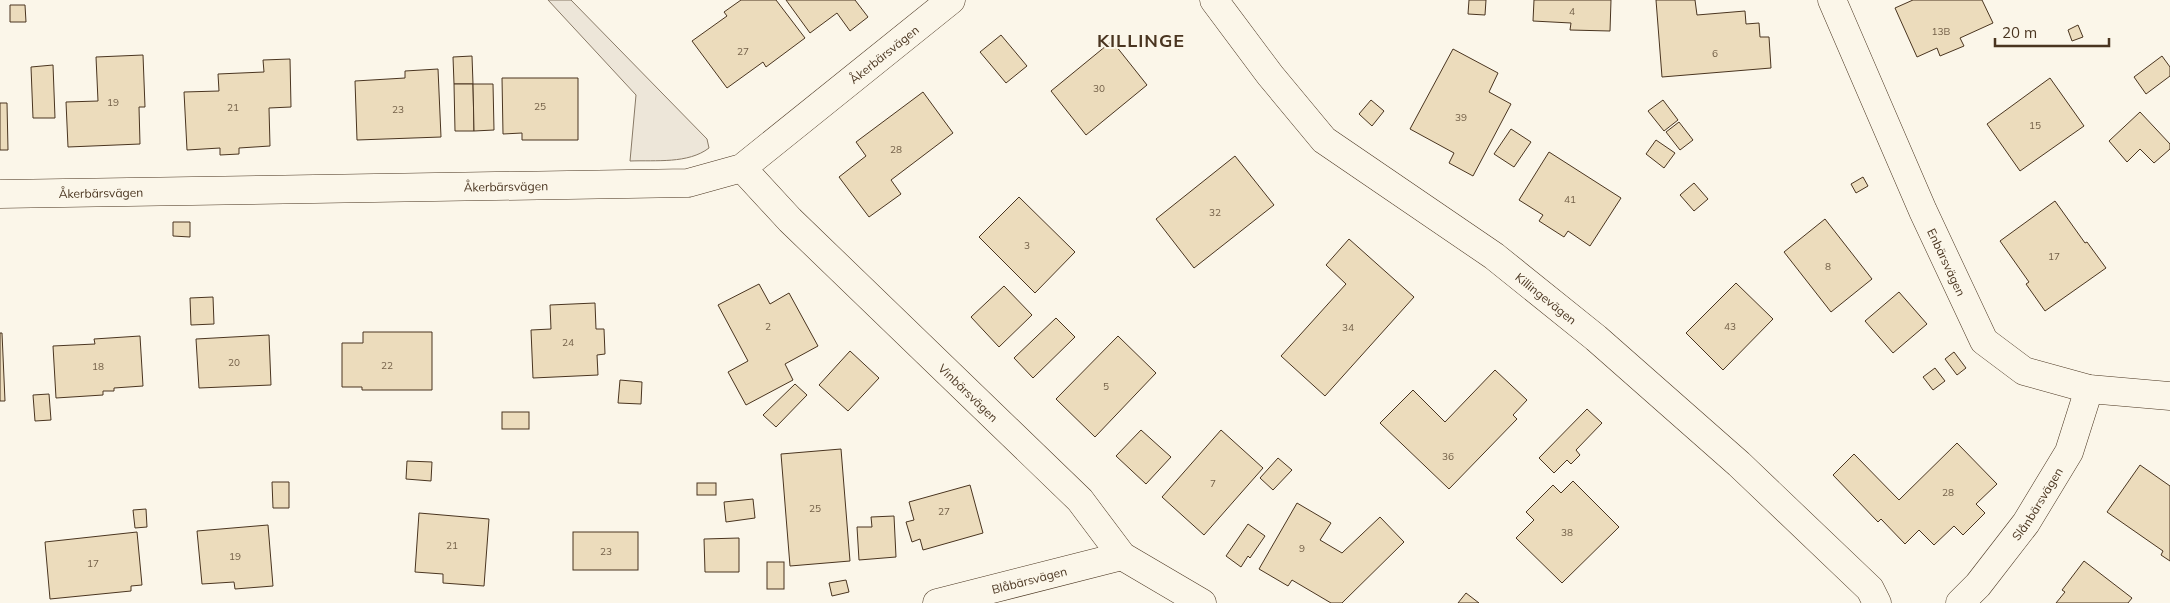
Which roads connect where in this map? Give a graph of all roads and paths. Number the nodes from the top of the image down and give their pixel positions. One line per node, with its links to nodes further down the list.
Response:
1 (951, 0): 4 (street, Åkerbärsvägen)
2 (1214, 0): 11 (street, Killingevägen)
3 (1832, 0): 6 (street, Enbärsvägen)
4 (742, 168): 5 (street, Åkerbärsvägen); 8 (street, Vinbärsvägen)
5 (0, 194)
6 (2089, 389): 7 (street, Enbärsvägen); 12 (street, Slånbärsvägen)
7 (2170, 396)
8 (1122, 556): 9 (street, Blåbärsvägen); 10 (street, Vinbärsvägen)
9 (937, 603)
10 (1202, 603)
11 (1877, 603)
12 (1960, 603)

